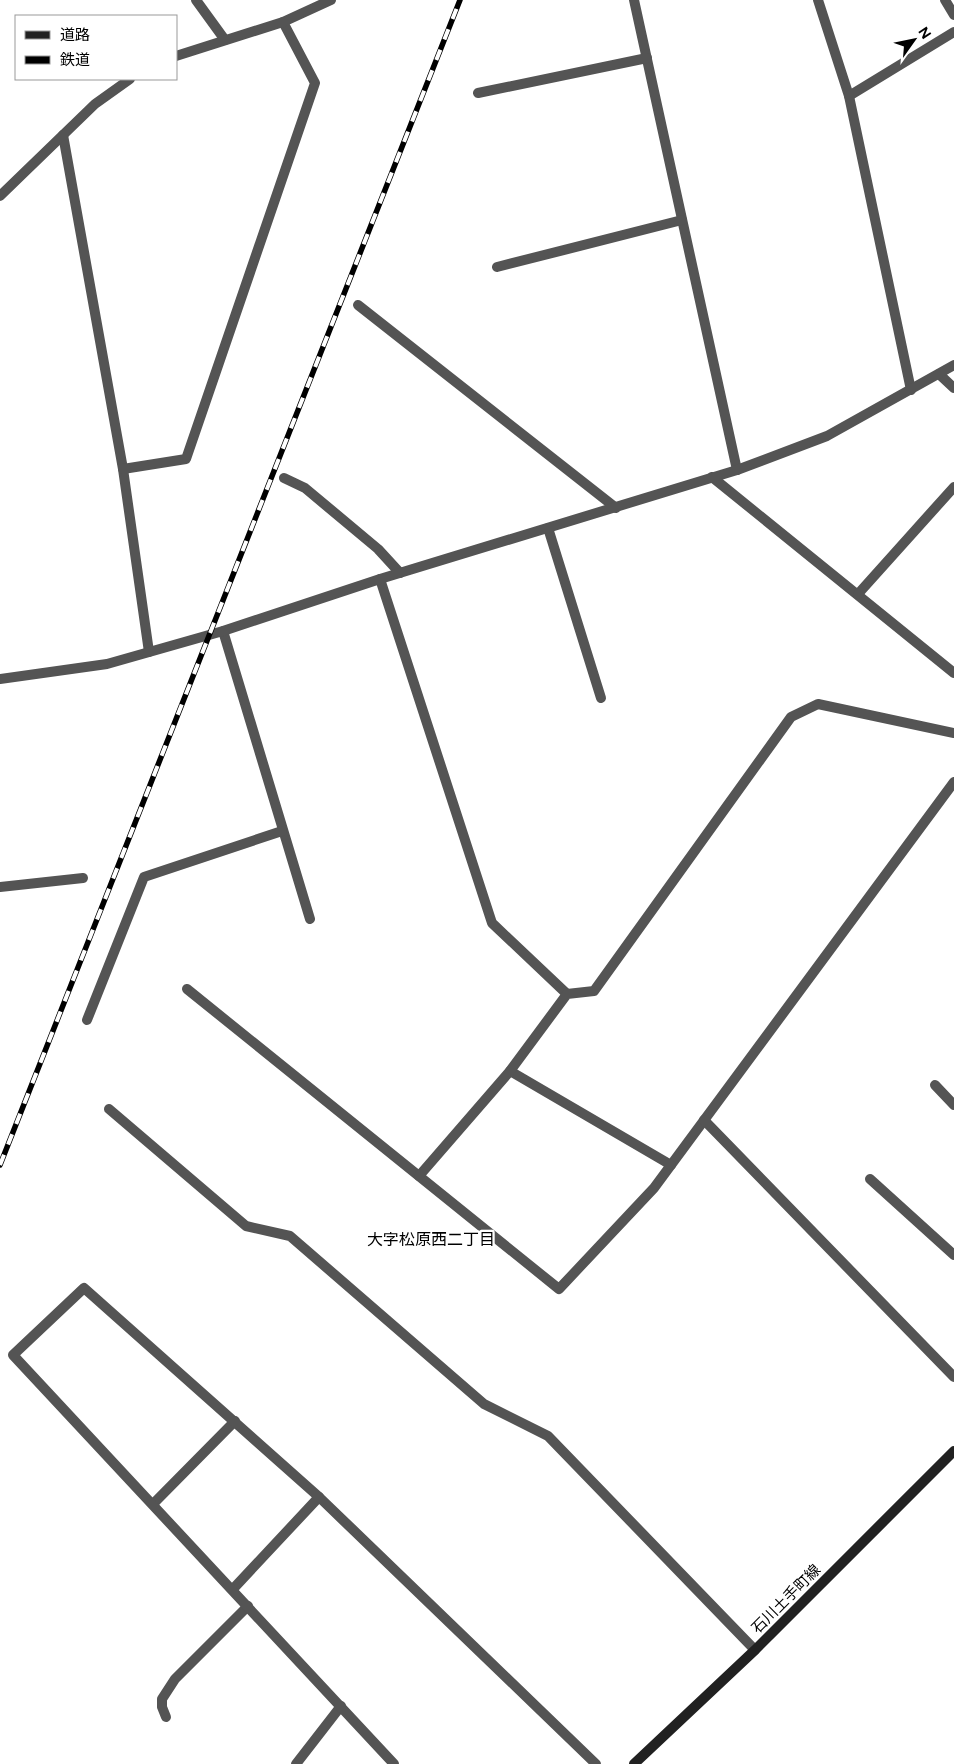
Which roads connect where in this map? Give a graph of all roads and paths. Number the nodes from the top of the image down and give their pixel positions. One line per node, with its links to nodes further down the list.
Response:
1 (196, 0): 9 (street)
2 (331, 0): 7 (street)
3 (634, 0): 11 (street)
4 (818, 0): 14 (street)
5 (945, 0): 6 (street)
6 (954, 15)
7 (283, 22): 9 (street); 24 (street)
8 (954, 32): 14 (street)
9 (225, 40): 10 (street)
10 (178, 55)
11 (647, 58): 13 (street); 17 (street)
12 (129, 80): 15 (street)
13 (478, 93)
14 (849, 96): 23 (street)
15 (63, 135): 16 (street); 24 (street)
16 (0, 196)
17 (682, 220): 18 (street); 25 (street)
18 (497, 267)
19 (358, 305): 29 (street)
20 (954, 365): 21 (street)
21 (939, 374): 22 (street); 23 (street)
22 (954, 388)
23 (911, 390): 25 (street)
24 (123, 469): 35 (street)
25 (737, 470): 26 (street)
26 (712, 477): 29 (street); 33 (street)
27 (284, 478): 31 (street)
28 (954, 486): 33 (street)
29 (616, 508): 30 (street)
30 (548, 528): 31 (street); 38 (street)
31 (400, 573): 32 (street)
32 (380, 579): 34 (street); 46 (street)
33 (858, 594): 36 (street)
34 (223, 631): 35 (street); 41 (street)
35 (149, 652): 37 (street)
36 (954, 673)
37 (0, 679)
38 (601, 698)
39 (954, 733): 46 (street)
40 (954, 782): 52 (street)
41 (282, 831): 44 (street); 47 (street)
42 (83, 878): 43 (street)
43 (0, 887)
44 (310, 919)
45 (187, 989): 54 (street)
46 (567, 994): 48 (street)
47 (87, 1020)
48 (510, 1071): 53 (street); 54 (street)
49 (935, 1085): 50 (street)
50 (954, 1105)
51 (109, 1109): 64 (street)
52 (704, 1120): 53 (street); 57 (street)
53 (671, 1165): 54 (street)
54 (419, 1176)
55 (870, 1179): 56 (street)
56 (954, 1255)
57 (954, 1377)
58 (235, 1421): 60 (street); 61 (street); 61 (street)
59 (954, 1451): 64 (main road, 石川土手町線)
60 (319, 1497): 62 (street); 69 (street)
61 (153, 1504): 62 (street)
62 (233, 1589): 63 (street)
63 (248, 1606): 65 (street); 66 (street)
64 (755, 1650): 70 (main road, 石川土手町線)
65 (340, 1706): 67 (street); 68 (street)
66 (166, 1717)
67 (296, 1764)
68 (394, 1764)
69 (596, 1764)
70 (634, 1764)

